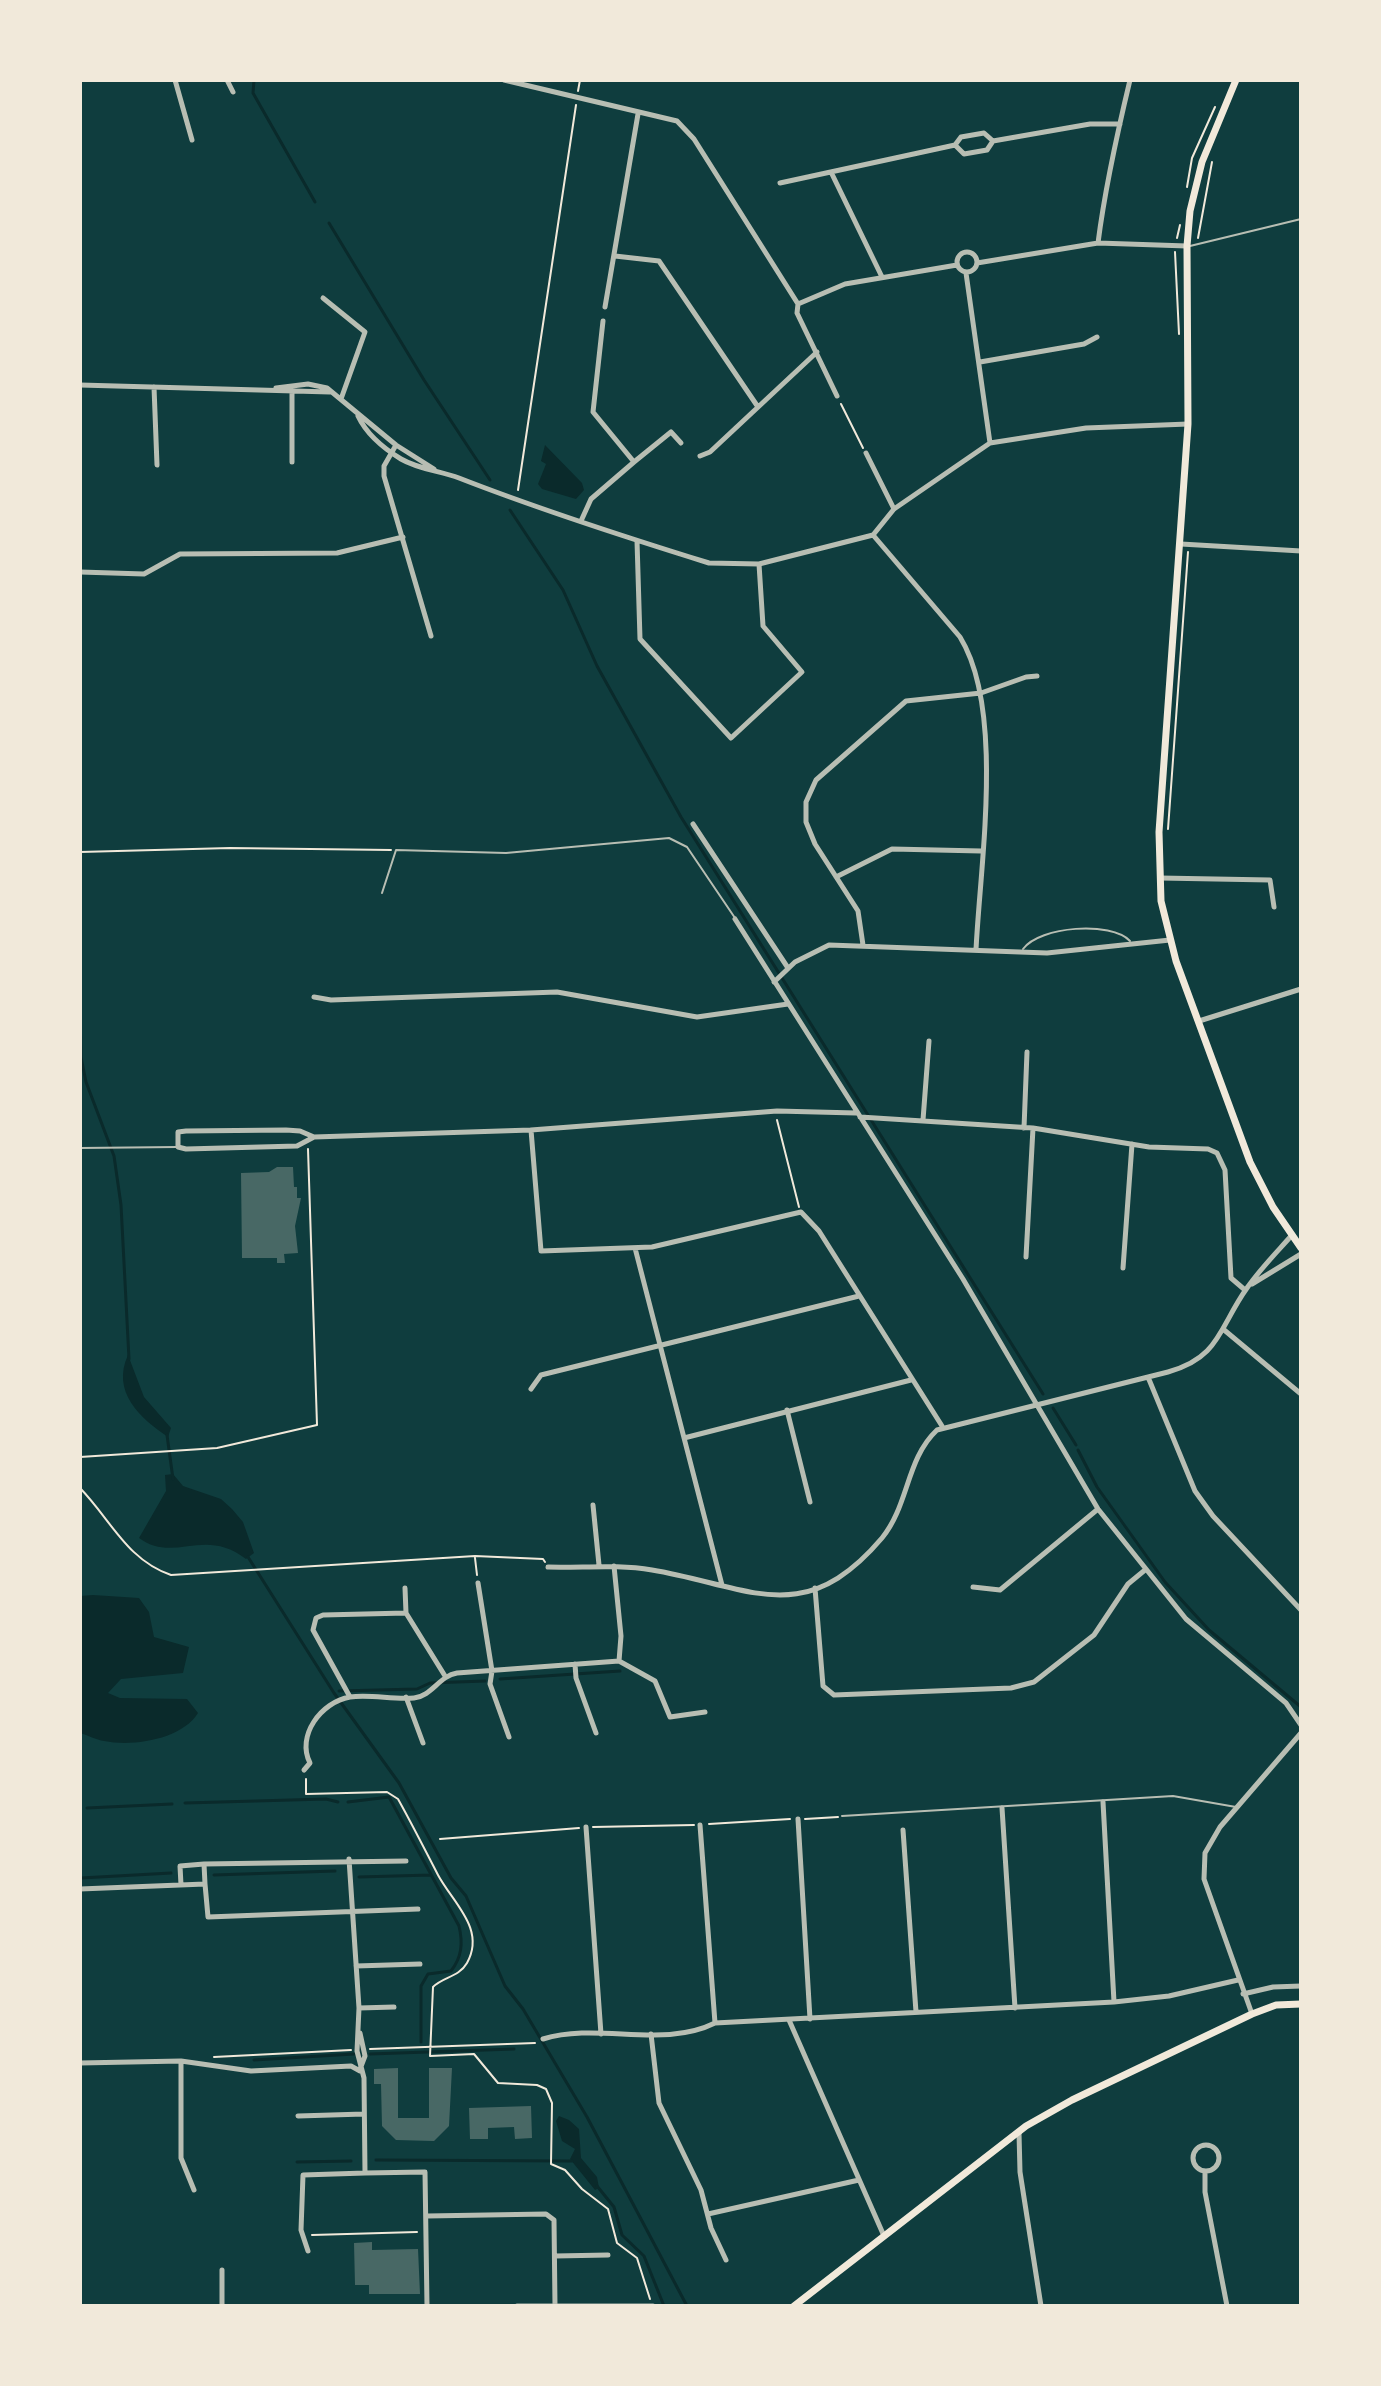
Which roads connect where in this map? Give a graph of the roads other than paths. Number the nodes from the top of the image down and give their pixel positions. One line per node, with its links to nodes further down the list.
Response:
1 (175, 80): 9 (street)
2 (227, 80): 6 (street)
3 (504, 80): 7 (street)
4 (1130, 80): 8 (street)
5 (1236, 80): 16 (main road)
6 (233, 92)
7 (638, 114): 17 (street); 23 (street)
8 (1120, 124): 10 (street); 15 (street)
9 (192, 140)
10 (993, 141): 11 (street); 11 (street)
11 (955, 145): 12 (street)
12 (831, 172): 13 (street); 21 (street)
13 (780, 183)
14 (1301, 219): 16 (lane)
15 (1098, 243): 16 (street); 18 (street)
16 (1187, 246): 36 (main road)
17 (615, 256): 24 (street); 34 (street)
18 (977, 263): 19 (street); 20 (street)
19 (957, 265): 20 (street); 21 (street)
20 (966, 273): 28 (street)
21 (882, 277): 23 (street)
22 (323, 298): 33 (street)
23 (798, 304): 27 (street)
24 (605, 307)
25 (603, 321): 44 (street)
26 (1097, 337): 28 (street)
27 (817, 352): 32 (street); 34 (street)
28 (980, 362): 38 (street)
29 (80, 385): 30 (street)
30 (154, 387): 31 (street); 45 (street)
31 (292, 387): 33 (street); 43 (street)
32 (837, 396)
33 (341, 399): 35 (street)
34 (758, 407): 42 (street)
35 (358, 416): 39 (street); 40 (street)
36 (1188, 424): 38 (street); 52 (main road)
37 (681, 443): 44 (street)
38 (990, 443): 47 (street)
39 (396, 445): 40 (street); 46 (street)
40 (392, 452): 46 (street); 50 (street)
41 (866, 453): 47 (street)
42 (700, 456)
43 (292, 462)
44 (634, 462): 48 (street)
45 (157, 465)
46 (435, 469): 48 (street)
47 (894, 509): 49 (street)
48 (581, 521): 51 (street)
49 (873, 535): 54 (street); 58 (street)
50 (403, 537): 55 (street); 56 (street)
51 (637, 541): 54 (street); 54 (street)
52 (1181, 544): 53 (street); 62 (main road)
53 (1301, 551)
54 (759, 564)
55 (80, 572)
56 (431, 636)
57 (1037, 676): 58 (street)
58 (981, 693): 60 (street); 61 (street)
59 (693, 824): 71 (street)
60 (981, 851): 61 (street); 69 (street)
61 (836, 877): 67 (street)
62 (1160, 878): 64 (street); 66 (main road)
63 (382, 893): 65 (lane)
64 (1274, 907)
65 (735, 919): 72 (street)
66 (1170, 940): 68 (street); 76 (main road)
67 (863, 945): 69 (street); 71 (street)
68 (1135, 946): 70 (street); 70 (lane)
69 (976, 950): 70 (street)
70 (1019, 953)
71 (788, 968): 72 (street)
72 (776, 980): 75 (street)
73 (1301, 989): 76 (street)
74 (314, 997): 75 (street)
75 (788, 1004): 79 (street)
76 (1198, 1022): 88 (main road)
77 (929, 1041): 80 (street)
78 (1027, 1052): 81 (street)
79 (861, 1116): 80 (street); 83 (street); 102 (street)
80 (923, 1120): 81 (street)
81 (1024, 1128): 82 (street)
82 (1033, 1128): 85 (street); 92 (street)
83 (531, 1130): 84 (street); 89 (street)
84 (314, 1137): 86 (street); 86 (street)
85 (1132, 1144): 93 (street); 94 (street)
86 (178, 1147): 87 (lane)
87 (80, 1148)
88 (1292, 1235): 90 (main road); 94 (street)
89 (635, 1248): 95 (street); 97 (street)
90 (1301, 1248)
91 (1301, 1254): 94 (street)
92 (1026, 1257)
93 (1123, 1268)
94 (1245, 1290): 96 (street)
95 (859, 1296): 97 (street); 99 (street)
96 (1223, 1329): 98 (street); 101 (street)
97 (660, 1346): 100 (street); 105 (street)
98 (1148, 1377): 102 (street); 118 (street)
99 (911, 1380): 103 (street); 104 (street)
100 (531, 1389)
101 (1301, 1394)
102 (1035, 1403): 104 (street); 108 (street)
103 (787, 1410): 105 (street); 106 (street)
104 (942, 1426): 117 (street)
105 (683, 1438): 114 (street)
106 (810, 1502)
107 (593, 1505): 109 (street)
108 (1098, 1509): 112 (street); 115 (street)
109 (599, 1565): 110 (street); 111 (street)
110 (614, 1566): 114 (street); 120 (street)
111 (548, 1567)
112 (1145, 1570): 117 (street); 127 (street)
113 (478, 1583): 121 (street)
114 (722, 1585): 117 (street)
115 (973, 1587)
116 (405, 1588): 119 (street)
117 (815, 1588)
118 (1301, 1610)
119 (406, 1613): 123 (street); 124 (street)
120 (619, 1661): 122 (street); 126 (street)
121 (492, 1671): 122 (street); 123 (street); 129 (street)
122 (575, 1671): 128 (street)
123 (443, 1678): 125 (street)
124 (347, 1694): 125 (street); 132 (street)
125 (406, 1697): 131 (street)
126 (705, 1712)
127 (1301, 1725)
128 (596, 1733)
129 (509, 1737)
130 (1300, 1737): 134 (street)
131 (423, 1743)
132 (304, 1770)
133 (1103, 1802): 134 (lane); 135 (lane); 154 (street)
134 (1237, 1807): 151 (street)
135 (1002, 1808): 136 (lane); 158 (street)
136 (842, 1816)
137 (798, 1819): 161 (street)
138 (700, 1825): 163 (street)
139 (586, 1827): 164 (street)
140 (903, 1830): 159 (street)
141 (349, 1859): 142 (street); 143 (street); 148 (street)
142 (406, 1861)
143 (204, 1864): 144 (street); 145 (street)
144 (205, 1884): 145 (street); 148 (street)
145 (181, 1885): 146 (street)
146 (80, 1889)
147 (418, 1909): 148 (street)
148 (352, 1912): 150 (street)
149 (420, 1964): 150 (street)
150 (356, 1966): 157 (street)
151 (1238, 1980): 153 (street); 154 (street)
152 (1301, 1986): 153 (street)
153 (1243, 1994): 160 (street)
154 (1114, 2002): 158 (street)
155 (1301, 2004): 160 (main road)
156 (394, 2007): 157 (street)
157 (359, 2008): 170 (street)
158 (1015, 2008): 159 (street)
159 (916, 2013): 161 (street)
160 (1252, 2014): 173 (main road)
161 (810, 2019): 162 (street)
162 (789, 2020): 163 (street); 176 (street)
163 (715, 2023): 165 (street)
164 (601, 2034): 165 (street); 166 (street)
165 (651, 2034): 178 (street)
166 (543, 2039): 167 (lane)
167 (537, 2043)
168 (181, 2061): 169 (street); 170 (street); 177 (street)
169 (80, 2063)
170 (360, 2071): 171 (street)
171 (364, 2114): 172 (street); 175 (street)
172 (298, 2116)
173 (1018, 2132): 180 (main road); 192 (street)
174 (1205, 2172): 174 (street); 193 (street)
175 (365, 2173): 179 (street); 181 (street)
176 (859, 2180): 178 (street); 180 (street)
177 (194, 2190)
178 (708, 2214): 184 (street)
179 (427, 2216): 183 (street); 187 (street)
180 (884, 2236): 191 (main road)
181 (308, 2251)
182 (608, 2255): 183 (street)
183 (555, 2256): 189 (street)
184 (726, 2260)
185 (222, 2270): 186 (street)
186 (222, 2306)
187 (427, 2306)
188 (517, 2306): 189 (street)
189 (555, 2306): 190 (street)
190 (653, 2306)
191 (794, 2306)
192 (1041, 2306)
193 (1227, 2306)

